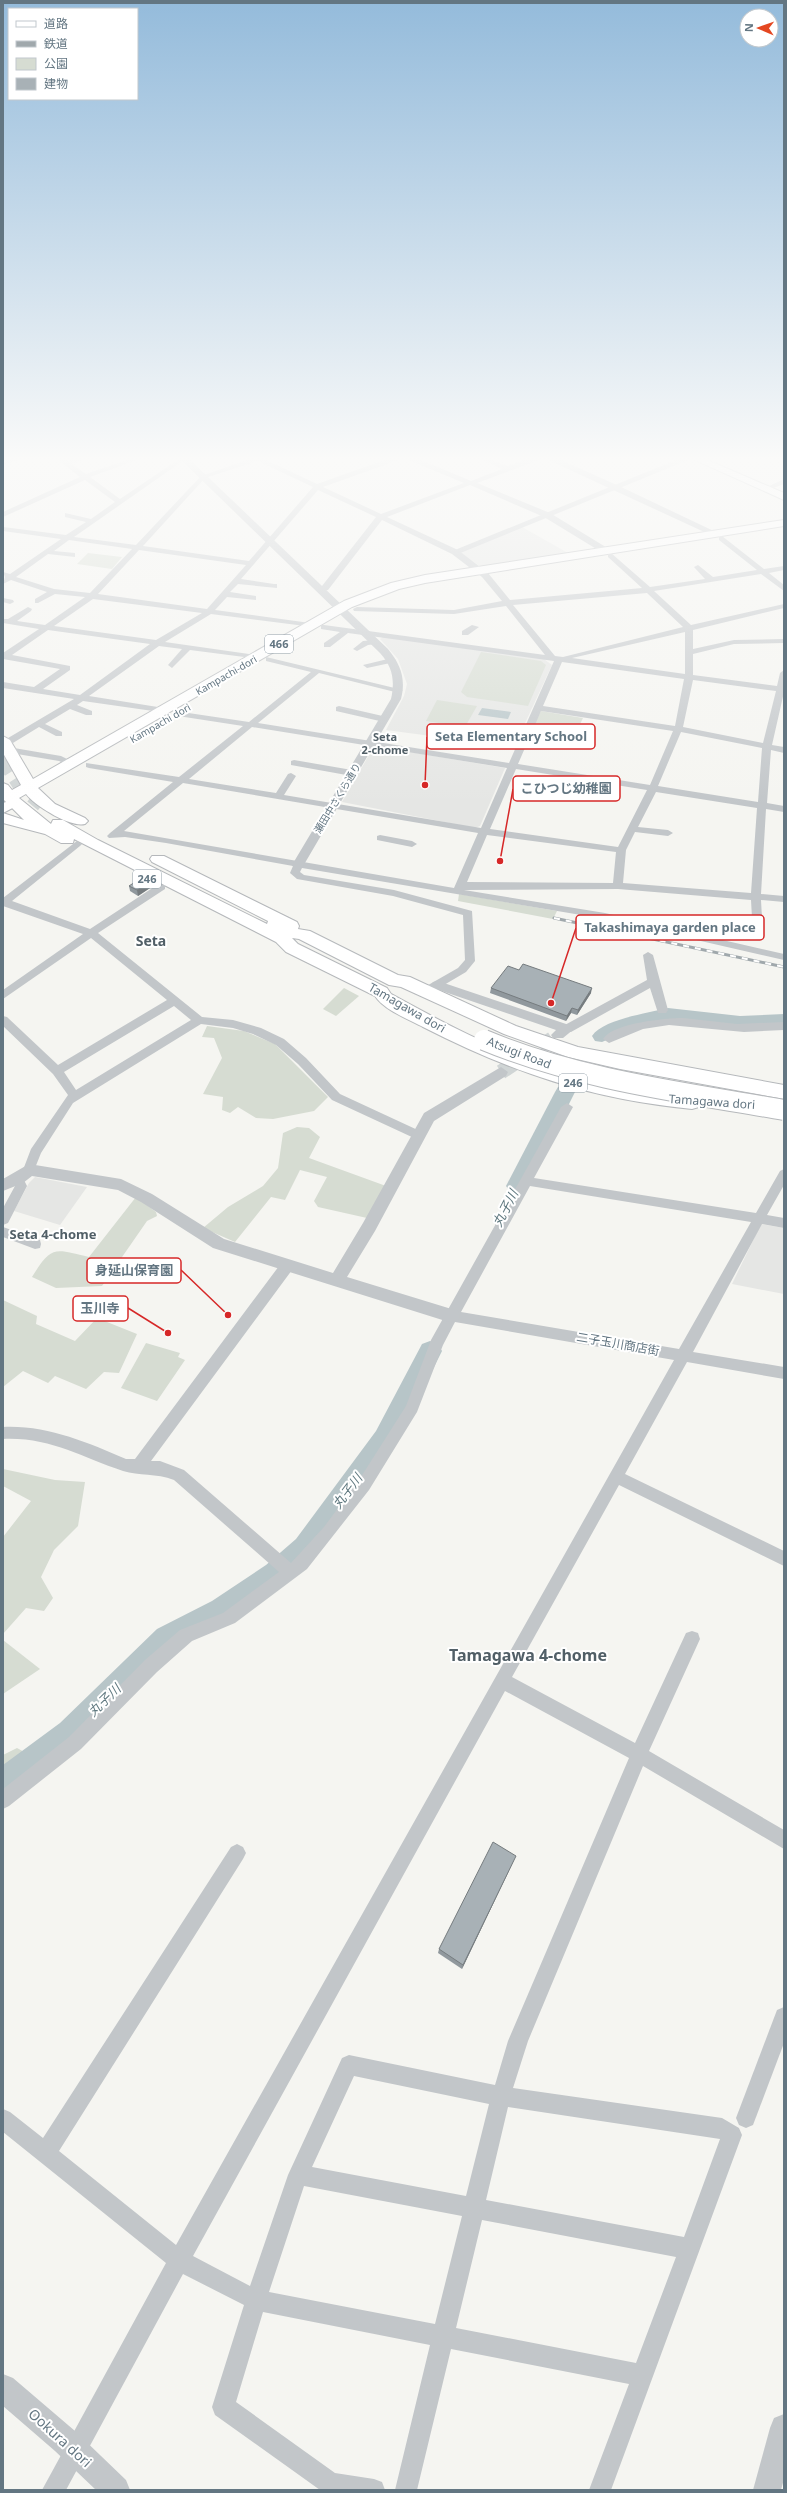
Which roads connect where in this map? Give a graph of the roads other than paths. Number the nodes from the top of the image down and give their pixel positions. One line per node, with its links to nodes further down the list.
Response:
1 (14, 572): 13 (street)
2 (114, 572): 22 (street)
3 (243, 572): 15 (street)
4 (302, 572): 18 (street)
5 (336, 572): 18 (street)
6 (480, 572): 28 (highway, Kampachi-dori / 466)
7 (481, 572): 28 (highway, Kampachi dori / 466)
8 (482, 572): 25 (street)
9 (630, 572): 19 (street)
10 (703, 572): 14 (street)
11 (754, 572): 14 (street)
12 (764, 572): 17 (street)
13 (5, 578): 20 (street)
14 (711, 580): 19 (street)
15 (236, 581): 16 (street); 21 (street)
16 (274, 586)
17 (784, 589)
18 (320, 590): 28 (street)
19 (649, 590): 25 (street); 35 (street)
20 (54, 591): 22 (street); 24 (street)
21 (225, 594): 23 (street); 29 (street)
22 (92, 596): 29 (street); 34 (street)
23 (253, 598)
24 (38, 601)
25 (507, 603): 28 (street); 48 (street)
26 (784, 606): 35 (street)
27 (28, 609): 30 (street)
28 (347, 611): 31 (highway, Kampachi-dori / 466); 32 (highway, Kampachi dori / 466); 37 (street)
29 (209, 612): 31 (street); 41 (street)
30 (7, 622): 34 (street)
31 (310, 625): 47 (highway, Kampachi-dori / 466)
32 (324, 627): 36 (street); 47 (highway, Kampachi dori / 466)
33 (475, 627): 38 (street)
34 (47, 628): 41 (street); 46 (street)
35 (689, 628): 45 (street); 48 (street)
36 (347, 630): 37 (street); 42 (street)
37 (365, 633): 40 (street); 48 (street)
38 (466, 633)
39 (784, 640): 45 (street)
40 (374, 642): 44 (street); 49 (street)
41 (157, 643): 43 (street); 59 (street)
42 (327, 645)
43 (188, 648): 47 (street); 50 (street)
44 (357, 649)
45 (690, 652): 54 (street)
46 (4, 657): 57 (street)
47 (262, 658): 52 (street); 63 (highway, Kampachi-dori / 466); 64 (highway, Kampachi dori / 466)
48 (557, 659): 54 (street); 61 (street)
49 (392, 660): 51 (street); 58 (street)
50 (172, 665)
51 (367, 665)
52 (317, 672): 58 (street); 68 (street)
53 (784, 673): 56 (street)
54 (689, 676): 56 (street); 69 (street)
55 (3, 685): 57 (street)
56 (780, 689): 72 (street)
57 (36, 690): 59 (street)
58 (399, 690): 66 (street, 瀬田中さくら通り)
59 (82, 698): 60 (street); 63 (street)
60 (69, 705): 65 (street); 67 (street)
61 (537, 708): 69 (street); 78 (street)
62 (339, 709): 66 (street)
63 (164, 711): 75 (highway, Kampachi-dori / 466)
64 (178, 712): 68 (street); 77 (highway, Kampachi dori / 466)
65 (89, 713)
66 (384, 719): 71 (street, 瀬田中さくら通り)
67 (39, 724): 70 (street); 76 (street)
68 (252, 724): 71 (street); 81 (street)
69 (678, 729): 72 (street); 82 (street)
70 (59, 734)
71 (370, 743): 78 (street); 79 (street, 瀬田中さくら通り)
72 (767, 747): 73 (street); 85 (street)
73 (784, 750)
74 (294, 763): 79 (street)
75 (72, 764): 76 (street); 76 (highway, Kampachi-dori / 466)
76 (15, 765): 77 (highway, Kampachi dori / 466); 84 (highway, Kampachi dori / 466); 89 (highway, 246)
77 (89, 765): 81 (street)
78 (512, 765): 82 (street); 91 (street)
79 (352, 773): 86 (street, 瀬田中さくら通り)
80 (291, 776): 83 (street)
81 (182, 780): 83 (street); 93 (street)
82 (653, 788): 85 (street); 90 (street)
83 (278, 796): 86 (street)
84 (7, 800): 89 (highway, 246)
85 (762, 805): 87 (street); 104 (street)
86 (333, 806): 91 (street); 98 (street, 瀬田中さくら通り)
87 (784, 809)
88 (3, 818): 89 (highway)
89 (59, 824): 93 (highway, 246); 95 (highway, 246); 109 (highway, Tamagawa dori / 246)
90 (633, 829): 92 (street); 97 (street)
91 (483, 831): 97 (street); 102 (street)
92 (668, 834)
93 (112, 836): 98 (street); 109 (highway, 246)
94 (380, 838): 96 (street)
95 (77, 844): 100 (highway, 246); 106 (street)
96 (412, 844)
97 (621, 850): 101 (street)
98 (296, 869): 99 (street); 103 (street)
99 (400, 882): 102 (street); 103 (street)
100 (161, 886): 108 (street); 109 (highway, 246)
101 (618, 886): 102 (street); 104 (street)
102 (459, 888): 111 (street)
103 (394, 893): 114 (street)
104 (756, 898): 105 (street); 107 (street)
105 (784, 899)
106 (3, 902): 108 (street)
107 (757, 918)
108 (91, 933): 115 (street); 116 (street)
109 (298, 942): 113 (highway, Tamagawa dori / 246)
110 (648, 955): 112 (street)
111 (784, 957)
112 (653, 981): 117 (street); 121 (street)
113 (388, 987): 114 (highway, Tamagawa dori / 246); 122 (highway, Atsugi Road / 246); 130 (highway, Tamagawa dori / 246)
114 (432, 988): 121 (street); 126 (highway, Tamagawa dori / 246)
115 (3, 996)
116 (174, 1001): 119 (street); 124 (street)
117 (662, 1010)
118 (3, 1020): 124 (street)
119 (199, 1020): 127 (street); 131 (street)
120 (784, 1026): 123 (street)
121 (562, 1032)
122 (487, 1035): 128 (highway, Atsugi Road / 246); 130 (highway, Atsugi Road / 246, bridge)
123 (608, 1039)
124 (57, 1071): 127 (street)
125 (501, 1072): 131 (street)
126 (784, 1092)
127 (75, 1096): 133 (street)
128 (784, 1100)
129 (567, 1107): 134 (street)
130 (784, 1108)
131 (418, 1135): 142 (street)
132 (784, 1174): 136 (street)
133 (23, 1175): 135 (street); 137 (street); 141 (street)
134 (527, 1181): 136 (street); 143 (street)
135 (3, 1186)
136 (759, 1218): 138 (street); 144 (street)
137 (3, 1220)
138 (784, 1223)
139 (3, 1232): 140 (street)
140 (35, 1244)
141 (287, 1266): 142 (street); 147 (street)
142 (336, 1281): 143 (street)
143 (446, 1313): 144 (street, 二子玉川商店街); 150 (street)
144 (682, 1355): 145 (street, 二子玉川商店街); 148 (street)
145 (784, 1373)
146 (3, 1433): 147 (street)
147 (139, 1466): 150 (street)
148 (616, 1477): 149 (street); 152 (street)
149 (784, 1558)
150 (288, 1571): 154 (street)
151 (692, 1639): 153 (street)
152 (503, 1681): 153 (street); 165 (street)
153 (639, 1754): 155 (street); 158 (street)
154 (3, 1800)
155 (784, 1840)
156 (237, 1853): 161 (street)
157 (784, 2017): 159 (street)
158 (501, 2096): 162 (street); 163 (street); 164 (street)
159 (746, 2118)
160 (3, 2119): 161 (street)
161 (46, 2152): 165 (street)
162 (298, 2175): 163 (street); 166 (street)
163 (475, 2208): 164 (street); 167 (street)
164 (690, 2249): 168 (street)
165 (178, 2260): 166 (street); 171 (street)
166 (256, 2300): 167 (street); 174 (street)
167 (444, 2338): 168 (street); 175 (street)
168 (641, 2375): 176 (street)
169 (3, 2388): 171 (street, Ookura dori)
170 (784, 2428): 177 (street)
171 (74, 2450): 172 (street); 173 (street, Ookura dori)
172 (53, 2490)
173 (116, 2490)
174 (374, 2490)
175 (406, 2490)
176 (600, 2490)
177 (767, 2490)

